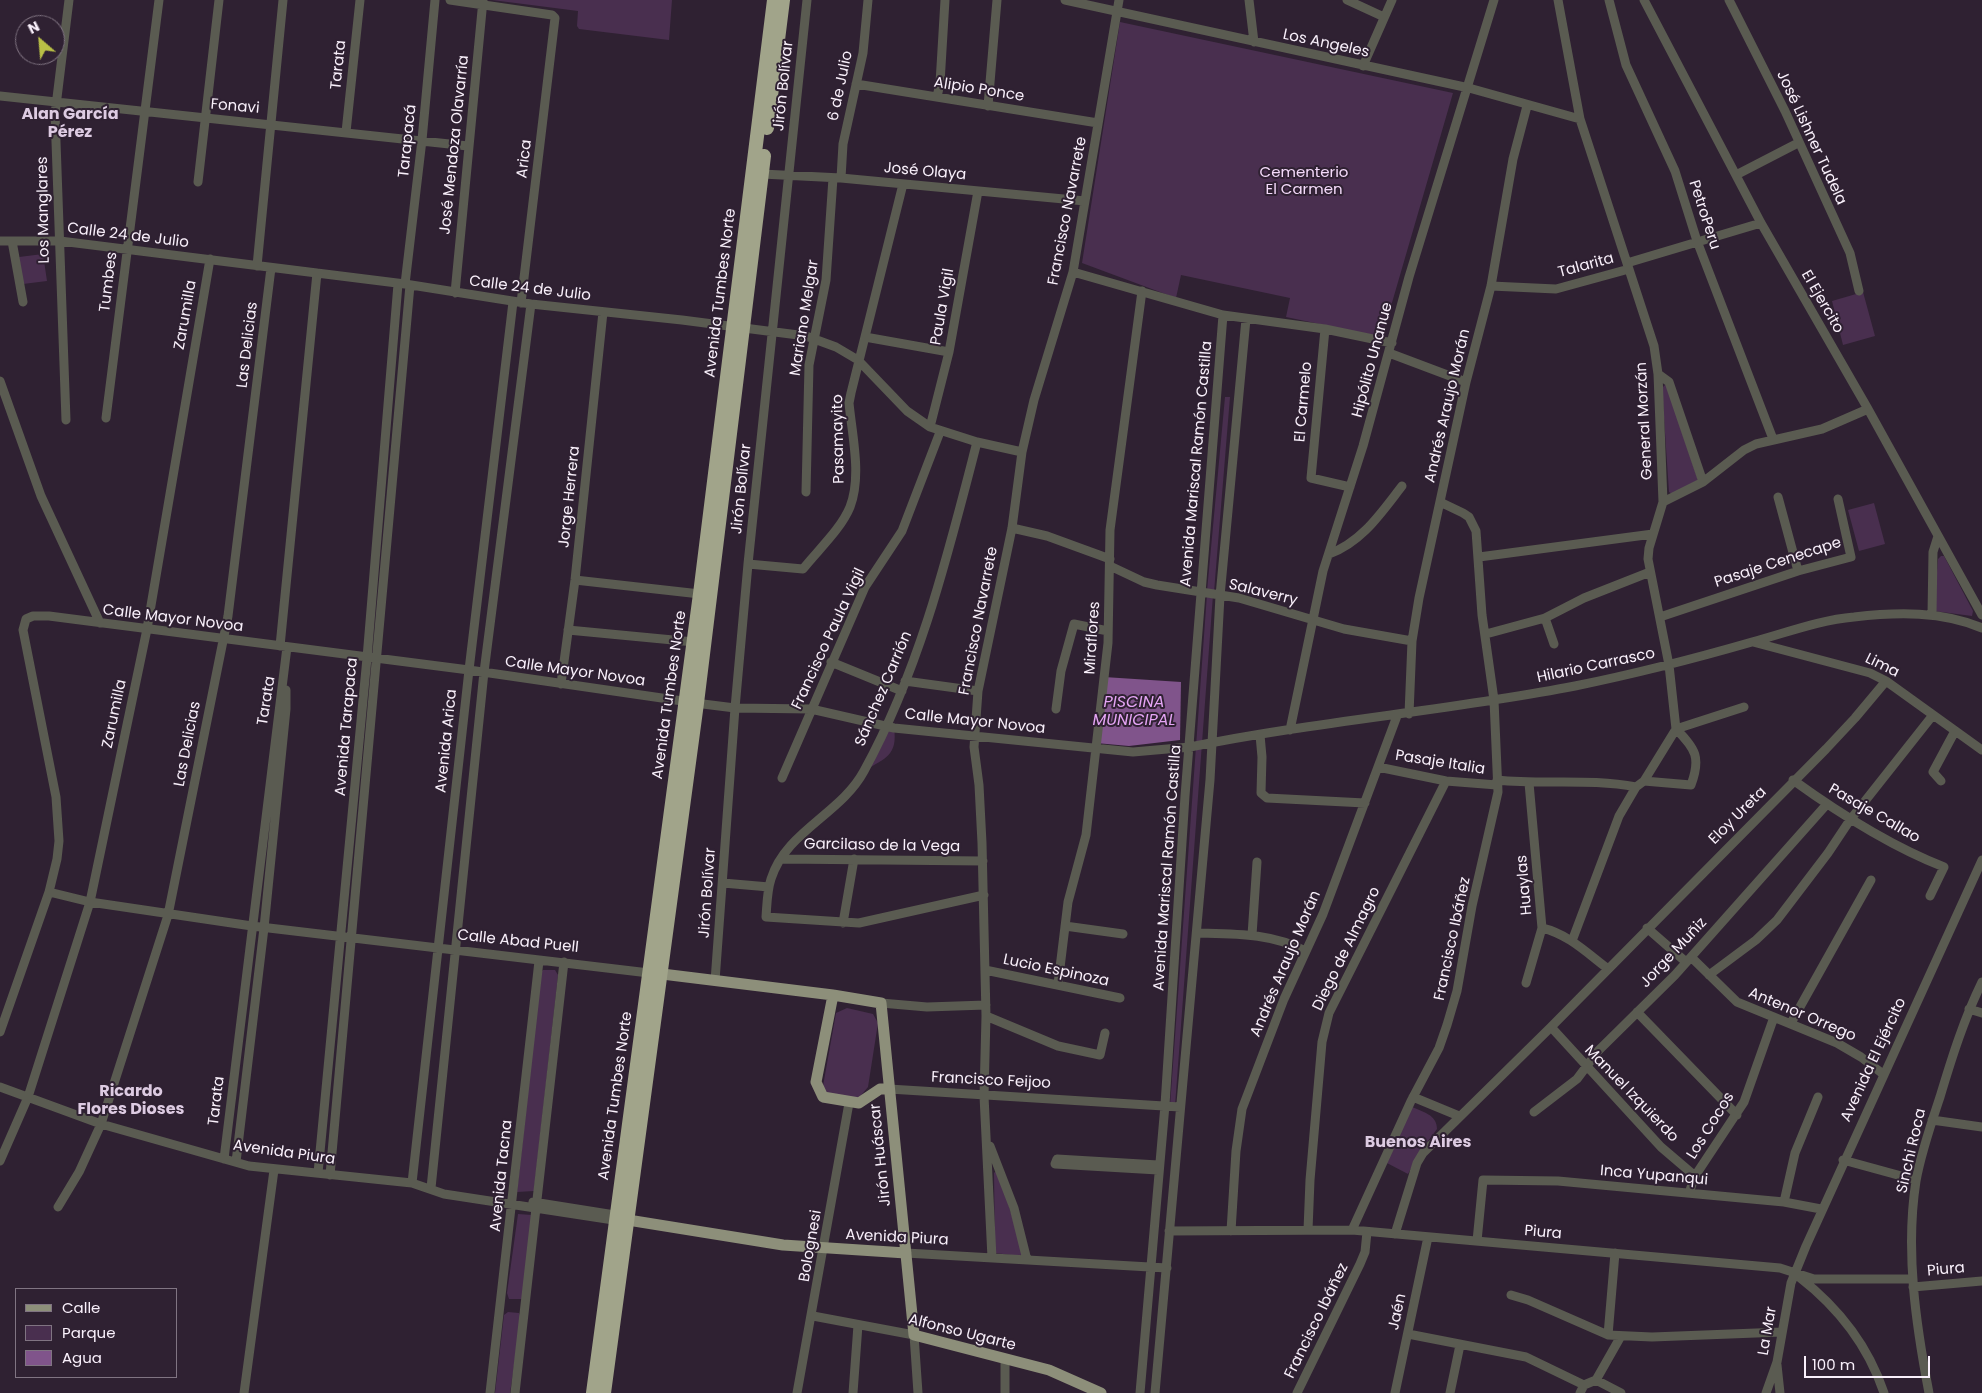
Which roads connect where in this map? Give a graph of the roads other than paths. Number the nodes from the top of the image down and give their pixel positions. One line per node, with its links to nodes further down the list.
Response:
1 (69, 0): 33 (street, Los Manglares)
2 (159, 0): 36 (street, Tumbes)
3 (220, 0): 37 (street)
4 (283, 0): 40 (street)
5 (360, 0): 41 (street, Tarata)
6 (435, 0): 42 (street, Tarapacá)
7 (450, 0): 24 (street)
8 (774, 0): 75 (highway, Avenida Tumbes Norte)
9 (783, 0): 45 (highway, Avenida Tumbes Norte)
10 (807, 0): 47 (street, Jirón Bolívar)
11 (868, 0): 29 (street, 6 de Julio)
12 (944, 0): 32 (street)
13 (997, 0): 34 (street)
14 (1064, 0): 25 (street, Los Angeles)
15 (1120, 0): 25 (street, Francisco Navarrete)
16 (1249, 0): 27 (street)
17 (1347, 0): 26 (street)
18 (1392, 0): 26 (street)
19 (1494, 0): 30 (street, Hipólito Unanue)
20 (1558, 0): 38 (street, General Morzán)
21 (1609, 0): 57 (street, PetroPeru)
22 (1644, 0): 46 (street, El Ejercito)
23 (1729, 0): 43 (street, José Lishner Tudela)
24 (483, 2): 44 (street, José Mendoza Olavarría); 71 (street, Arica)
25 (1117, 11): 27 (street, Los Angeles); 39 (street, Francisco Navarrete)
26 (1384, 17): 28 (street)
27 (1254, 42): 28 (street, Los Angeles)
28 (1363, 66): 30 (street, Los Angeles)
29 (856, 84): 32 (street, Alipio Ponce); 48 (street, 6 de Julio)
30 (1469, 88): 35 (street, Los Angeles); 80 (street, Hipólito Unanue)
31 (0, 96): 33 (street, Fonavi)
32 (937, 97): 34 (street, Alipio Ponce)
33 (56, 102): 36 (street, Fonavi); 56 (street, Los Manglares)
34 (988, 106): 39 (street, Alipio Ponce)
35 (1527, 106): 38 (street, Los Angeles); 66 (street, Andrés Araujo Morán)
36 (144, 111): 37 (street, Fonavi); 58 (street, Tumbes)
37 (207, 118): 40 (street, Fonavi); 49 (street)
38 (1580, 119): 61 (street, General Morzán)
39 (1098, 123): 52 (street, Francisco Navarrete)
40 (272, 124): 41 (street, Fonavi); 60 (street)
41 (346, 132): 42 (street, Fonavi)
42 (422, 140): 44 (street, Fonavi); 65 (street, Tarapacá)
43 (1798, 143): 46 (street); 67 (street, José Lishner Tudela)
44 (468, 146): 69 (street, José Mendoza Olavarría)
45 (762, 174): 47 (street, José Olaya); 75 (highway, Avenida Tumbes Norte)
46 (1736, 175): 53 (street, El Ejercito)
47 (788, 176): 48 (street, José Olaya); 77 (street, Jirón Bolívar)
48 (837, 178): 50 (street, José Olaya); 79 (street, Mariano Melgar)
49 (198, 182)
50 (903, 184): 51 (street, José Olaya); 78 (street, Pasamayito)
51 (978, 191): 52 (street, José Olaya); 81 (street, Paula Vigil)
52 (1086, 201): 63 (street, Francisco Navarrete)
53 (1761, 223): 57 (street, Talarita); 87 (street, El Ejercito)
54 (0, 241): 55 (street, Calle 24 de Julio)
55 (12, 241): 56 (street, Calle 24 de Julio); 70 (street)
56 (60, 242): 58 (street, Calle 24 de Julio); 89 (street, Los Manglares)
57 (1697, 242): 61 (street, Talarita); 92 (street, PetroPeru)
58 (127, 250): 59 (street, Calle 24 de Julio); 88 (street, Tumbes)
59 (210, 260): 60 (street, Calle 24 de Julio); 123 (street, Zarumilla)
60 (256, 266): 62 (street, Calle 24 de Julio)
61 (1628, 266): 66 (street, Talarita); 84 (street, General Morzán)
62 (271, 268): 64 (street, Calle 24 de Julio); 127 (street, Las Delicias)
63 (1073, 272): 68 (street); 94 (street, Francisco Navarrete)
64 (317, 273): 65 (street, Calle 24 de Julio); 132 (street)
65 (404, 284): 69 (street, Calle 24 de Julio); 133 (street, Avenida Tarapaca); 134 (street)
66 (1491, 286): 86 (street, Andrés Araujo Morán)
67 (1859, 291)
68 (1142, 292): 73 (street); 108 (street, Miraflores)
69 (455, 293): 71 (street, Calle 24 de Julio)
70 (22, 302)
71 (522, 303): 72 (street, Calle 24 de Julio); 137 (street, Avenida Arica); 139 (street)
72 (603, 312): 75 (street, Calle 24 de Julio); 112 (street, Jorge Herrera)
73 (1223, 315): 74 (street); 113 (street, Avenida Mariscal Ramón Castilla)
74 (1246, 319): 76 (street); 115 (street)
75 (738, 329): 77 (street, Calle 24 de Julio); 114 (highway, Avenida Tumbes Norte); 146 (highway, Avenida Tumbes Norte)
76 (1325, 329): 80 (street); 97 (street, El Carmelo)
77 (772, 333): 79 (street, Calle 24 de Julio); 109 (street, Jirón Bolívar)
78 (865, 337): 81 (street); 83 (street, Pasamayito)
79 (816, 339): 83 (street, Calle 24 de Julio); 98 (street, Mariano Melgar)
80 (1392, 343): 82 (street, Hipólito Unanue)
81 (949, 352): 90 (street, Paula Vigil)
82 (1389, 353): 86 (street); 97 (street, Hipólito Unanue)
83 (858, 360): 90 (street, Calle 24 de Julio); 109 (street, Pasamayito)
84 (1658, 374): 95 (street); 102 (street, General Morzán)
85 (0, 381): 121 (street)
86 (1466, 382): 101 (street, Andrés Araujo Morán)
87 (1868, 409): 92 (street); 105 (street, El Ejercito)
88 (106, 418)
89 (66, 420)
90 (930, 427): 91 (street, Calle 24 de Julio)
91 (940, 432): 93 (street, Calle 24 de Julio); 135 (street, Francisco Paula Vigil)
92 (1772, 439): 95 (street)
93 (977, 442): 94 (street, Calle 24 de Julio); 140 (street, Sánchez Carrión)
94 (1022, 452): 103 (street, Francisco Navarrete)
95 (1703, 482): 102 (street)
96 (1402, 486): 106 (street)
97 (1350, 487): 106 (street, Hipólito Unanue)
98 (806, 492)
99 (1778, 497): 110 (street)
100 (1838, 499): 110 (street, Pasaje Cenecape)
101 (1440, 502): 107 (street, Francisco Ibáñez); 128 (street, Andrés Araujo Morán)
102 (1663, 502): 104 (street, General Morzán)
103 (1012, 528): 108 (street, Salaverry); 144 (street, Francisco Navarrete)
104 (1653, 534): 107 (street); 111 (street, General Morzán)
105 (1938, 536): 116 (street); 117 (street, El Ejercito)
106 (1329, 554): 120 (street, Hipólito Unanue)
107 (1480, 557): 126 (street, Francisco Ibáñez)
108 (1110, 563): 113 (street, Salaverry); 125 (street, Miraflores)
109 (748, 564): 148 (street, Jirón Bolívar)
110 (1798, 571): 118 (street, Pasaje Cenecape)
111 (1650, 572): 118 (street, General Morzán); 119 (street)
112 (575, 580): 114 (street); 124 (street, Jorge Herrera)
113 (1200, 593): 115 (street, Salaverry); 162 (street, Avenida Mariscal Ramón Castilla)
114 (700, 594): 129 (highway, Avenida Tumbes Norte)
115 (1220, 596): 120 (street, Salaverry); 160 (street)
116 (1932, 615): 122 (street, Hilario Carrasco); 130 (street, Hilario Carrasco)
117 (1982, 615)
118 (1660, 617): 136 (street, General Morzán)
119 (1545, 618): 126 (street); 131 (street)
120 (1312, 620): 128 (street, Salaverry); 156 (street, Hipólito Unanue)
121 (100, 623): 123 (street, Calle Mayor Novoa); 184 (street, Calle Mayor Novoa)
122 (1982, 628)
123 (146, 629): 127 (street, Calle Mayor Novoa); 187 (street, Zarumilla)
124 (568, 630): 129 (street); 142 (street, Jorge Herrera)
125 (1108, 631): 150 (street); 161 (street, Miraflores)
126 (1486, 634): 145 (street, Francisco Ibáñez)
127 (223, 639): 132 (street, Calle Mayor Novoa); 188 (street, Las Delicias)
128 (1412, 641): 151 (street, Andrés Araujo Morán)
129 (694, 642): 146 (highway, Avenida Tumbes Norte)
130 (1753, 642): 136 (street, Hilario Carrasco); 141 (street, Lima)
131 (1554, 644)
132 (284, 647): 133 (street, Calle Mayor Novoa); 138 (street)
133 (367, 658): 134 (street, Calle Mayor Novoa); 198 (street, Avenida Tarapaca)
134 (378, 660): 137 (street, Calle Mayor Novoa); 199 (street)
135 (831, 662): 143 (street); 149 (street, Francisco Paula Vigil)
136 (1669, 665): 145 (street, Hilario Carrasco); 155 (street, General Morzán)
137 (469, 670): 139 (street, Calle Mayor Novoa); 201 (street, Avenida Arica)
138 (285, 672): 190 (street, Tarata); 192 (street, Tarata)
139 (484, 672): 142 (street, Calle Mayor Novoa); 202 (street)
140 (905, 681): 143 (street, Sánchez Carrión); 144 (street)
141 (1886, 681): 152 (street, Lima); 166 (street, Eloy Ureta)
142 (561, 684): 146 (street, Calle Mayor Novoa)
143 (902, 691): 154 (street, Sánchez Carrión)
144 (978, 691): 158 (street, Francisco Navarrete)
145 (1494, 700): 151 (street, Hilario Carrasco); 170 (street, Francisco Ibáñez)
146 (691, 702): 148 (street, Calle Mayor Novoa); 209 (highway, Avenida Tumbes Norte)
147 (1744, 707): 155 (street)
148 (735, 708): 149 (street, Calle Mayor Novoa); 182 (street, Jirón Bolívar)
149 (811, 709): 154 (street, Calle Mayor Novoa); 165 (street, Francisco Paula Vigil)
150 (1056, 710)
151 (1409, 714): 153 (street, Hilario Carrasco)
152 (1934, 715): 157 (street, Lima); 175 (street)
153 (1397, 716): 156 (street, Hilario Carrasco); 164 (street, Andrés Araujo Morán)
154 (885, 726): 158 (street, Calle Mayor Novoa); 176 (street, Sánchez Carrión)
155 (1676, 729): 168 (street); 168 (street)
156 (1290, 730): 159 (street, Hilario Carrasco)
157 (1955, 731): 163 (street, Lima); 169 (street)
158 (974, 735): 161 (street, Calle Mayor Novoa); 179 (street, Francisco Navarrete)
159 (1260, 735): 160 (street, Hilario Carrasco); 173 (street)
160 (1210, 743): 162 (street, Calle Mayor Novoa); 195 (street)
161 (1096, 748): 162 (street, Calle Mayor Novoa); 191 (street, Miraflores)
162 (1190, 748): 237 (street, Avenida Mariscal Ramón Castilla)
163 (1982, 750)
164 (1378, 767): 167 (street, Pasaje Italia); 173 (street, Andrés Araujo Morán)
165 (782, 778)
166 (1793, 780): 174 (street, Pasaje Callao); 194 (street, Eloy Ureta)
167 (1446, 781): 170 (street, Pasaje Italia); 265 (street, Diego de Almagro)
168 (1644, 781): 172 (street)
169 (1941, 781)
170 (1497, 782): 171 (street, Pasaje Italia); 234 (street, Francisco Ibáñez)
171 (1529, 783): 172 (street, Pasaje Italia); 193 (street, Huaylas)
172 (1636, 787): 200 (street)
173 (1364, 804): 203 (street, Andrés Araujo Morán)
174 (1827, 804): 175 (street, Pasaje Callao); 204 (street, Jorge Muñiz)
175 (1850, 820): 186 (street, Pasaje Callao); 210 (street)
176 (781, 859): 177 (street, Garcilaso de la Vega); 183 (street, Sánchez Carrión)
177 (854, 859): 179 (street, Garcilaso de la Vega); 189 (street)
178 (1982, 860): 229 (street, Avenida El Ejército)
179 (983, 861): 185 (street, Francisco Navarrete)
180 (1257, 862): 197 (street)
181 (1871, 880): 224 (street)
182 (723, 883): 183 (street); 211 (street, Jirón Bolívar)
183 (769, 886): 189 (street, Sánchez Carrión)
184 (49, 892): 187 (street, Calle Abad Puell); 226 (street)
185 (984, 895): 189 (street); 208 (street, Francisco Navarrete)
186 (1930, 896)
187 (90, 902): 188 (street, Calle Abad Puell); 233 (street, Zarumilla)
188 (168, 914): 190 (street, Calle Abad Puell); 243 (street, Las Delicias)
189 (843, 923)
190 (252, 926): 192 (street, Calle Abad Puell); 246 (street, Tarata)
191 (1065, 926): 196 (street); 214 (street, Miraflores)
192 (264, 928): 198 (street, Calle Abad Puell); 249 (street, Tarata)
193 (1542, 928): 200 (street); 213 (street, Huaylas)
194 (1647, 928): 204 (street, Antenor Orrego); 207 (street, Eloy Ureta)
195 (1197, 933): 197 (street); 238 (street)
196 (1123, 934)
197 (1252, 935): 203 (street)
198 (341, 937): 199 (street, Calle Abad Puell); 252 (street, Avenida Tarapaca)
199 (350, 938): 201 (street, Calle Abad Puell); 253 (street)
200 (1572, 941): 207 (street)
201 (437, 948): 202 (street, Calle Abad Puell); 256 (street, Avenida Arica)
202 (454, 950): 205 (street, Calle Abad Puell); 257 (street)
203 (1305, 951): 268 (street, Andrés Araujo Morán)
204 (1689, 959): 210 (street, Antenor Orrego); 220 (street, Jorge Muñiz)
205 (539, 962): 206 (street, Calle Abad Puell); 260 (street, Avenida Tacna)
206 (564, 962): 209 (street, Calle Abad Puell); 261 (street)
207 (1607, 968): 225 (street, Eloy Ureta)
208 (986, 970): 214 (street, Lucio Espinoza); 218 (street, Francisco Navarrete)
209 (655, 974): 211 (main road, Calle Abad Puell); 264 (highway, Avenida Tumbes Norte)
210 (1709, 975): 223 (street, Antenor Orrego)
211 (715, 981): 215 (main road, Calle Abad Puell)
212 (1982, 982): 219 (street, Sinchi Roca)
213 (1526, 983)
214 (1058, 984): 216 (street, Lucio Espinoza)
215 (833, 995): 217 (main road, Calle Abad Puell); 236 (main road)
216 (1120, 998)
217 (882, 1004): 218 (street, Calle Abad Puell); 231 (main road, Jirón Huáscar)
218 (986, 1005): 222 (street, Francisco Navarrete)
219 (1969, 1009): 221 (street); 242 (street, Sinchi Roca)
220 (1636, 1012): 228 (street, Jorge Muñiz); 241 (street)
221 (1982, 1013)
222 (986, 1016): 227 (street); 232 (street, Francisco Navarrete)
223 (1774, 1017): 224 (street, Antenor Orrego); 241 (street, Los Cocos)
224 (1790, 1023): 229 (street, Antenor Orrego)
225 (1551, 1027): 228 (street, Manuel Izquierdo); 240 (street, Eloy Ureta)
226 (0, 1032)
227 (1105, 1033)
228 (1587, 1067): 239 (street, Jorge Muñiz); 254 (street, Manuel Izquierdo)
229 (1883, 1074): 247 (street, Avenida El Ejército)
230 (0, 1087): 233 (street, Avenida Piura)
231 (889, 1090): 232 (street, Francisco Feijoo); 236 (main road, Francisco Feijoo); 274 (main road, Jirón Huáscar)
232 (984, 1096): 237 (street, Francisco Feijoo); 245 (street, Francisco Navarrete)
233 (28, 1097): 243 (street, Avenida Piura); 248 (street, Zarumilla)
234 (1413, 1097): 240 (street); 266 (street, Francisco Ibáñez)
235 (1818, 1097): 259 (street)
236 (849, 1103): 273 (street, Bolognesi)
237 (1165, 1105): 238 (street, Francisco Feijoo); 250 (street, Avenida Mariscal Ramón Castilla)
238 (1180, 1107): 267 (street)
239 (1534, 1112)
240 (1459, 1116): 270 (street, Eloy Ureta)
241 (1737, 1116): 254 (street, Los Cocos)
242 (1932, 1120): 244 (street); 255 (street, Sinchi Roca)
243 (101, 1124): 246 (street, Avenida Piura); 262 (street, Las Delicias)
244 (1982, 1127)
245 (987, 1139): 276 (street, Francisco Navarrete); 277 (street)
246 (224, 1159): 249 (street, Avenida Piura)
247 (1843, 1160): 255 (street); 263 (street, Avenida El Ejército)
248 (0, 1161)
249 (236, 1162): 251 (street, Avenida Piura)
250 (1158, 1168): 250 (street); 278 (street, Avenida Mariscal Ramón Castilla)
251 (274, 1170): 252 (street, Avenida Piura); 296 (street)
252 (318, 1174): 253 (street, Avenida Piura)
253 (330, 1175): 256 (street, Avenida Piura)
254 (1695, 1176): 258 (street, Los Cocos)
255 (1916, 1180): 282 (street, Sinchi Roca)
256 (412, 1183): 257 (street, Avenida Piura)
257 (431, 1188): 260 (street, Avenida Piura)
258 (1689, 1193): 259 (street, Inca Yupanqui); 272 (street, Inca Yupanqui)
259 (1784, 1202): 263 (street, Inca Yupanqui)
260 (513, 1204): 261 (street, Avenida Piura); 297 (street, Avenida Tacna)
261 (537, 1205): 264 (street, Avenida Piura); 298 (street)
262 (58, 1207)
263 (1821, 1209): 280 (street, Avenida El Ejército)
264 (620, 1218): 273 (main road, Avenida Piura); 299 (highway, Avenida Tumbes Norte); 300 (highway, Avenida Tumbes Norte)
265 (1308, 1230): 266 (street, Piura); 268 (street, Piura)
266 (1352, 1230): 269 (street, Piura)
267 (1169, 1231): 268 (street, Piura); 279 (street)
268 (1231, 1231)
269 (1367, 1232): 270 (street, Piura); 308 (street, Francisco Ibáñez)
270 (1395, 1234): 271 (street, Piura)
271 (1428, 1237): 272 (street, Piura); 287 (street, Jaén)
272 (1477, 1241): 275 (street, Piura)
273 (824, 1248): 274 (main road, Avenida Piura); 284 (street, Bolognesi)
274 (906, 1253): 276 (street, Avenida Piura); 288 (main road, Jirón Huáscar)
275 (1616, 1253): 280 (street, Piura); 289 (street)
276 (992, 1258): 277 (street, Avenida Piura)
277 (1027, 1260): 278 (street, Avenida Piura)
278 (1150, 1268): 279 (street, Avenida Piura); 306 (street, Avenida Mariscal Ramón Castilla)
279 (1167, 1268): 307 (street)
280 (1795, 1274): 282 (street, Piura); 286 (street, La Mar); 314 (street)
281 (1982, 1281): 282 (street, Piura)
282 (1913, 1283): 315 (street, Sinchi Roca)
283 (1511, 1295): 289 (street)
284 (813, 1316): 285 (street, Alfonso Ugarte); 301 (street, Bolognesi)
285 (858, 1325): 288 (street, Alfonso Ugarte); 302 (street)
286 (1782, 1332): 290 (street); 293 (street, La Mar)
287 (1408, 1334): 291 (street); 309 (street, Jaén)
288 (914, 1335): 292 (main road, Alfonso Ugarte); 303 (street, Jirón Huáscar)
289 (1608, 1335): 290 (street)
290 (1621, 1336): 294 (street)
291 (1460, 1345): 295 (street); 310 (street)
292 (1005, 1359): 304 (street); 305 (main road, Alfonso Ugarte)
293 (1777, 1362): 312 (street, La Mar); 313 (street)
294 (1596, 1380): 295 (street); 311 (street)
295 (1582, 1389)
296 (244, 1393)
297 (490, 1393)
298 (515, 1393)
299 (593, 1393)
300 (604, 1393)
301 (797, 1393)
302 (853, 1393)
303 (918, 1393)
304 (1005, 1393)
305 (1101, 1393)
306 (1140, 1393)
307 (1155, 1393)
308 (1296, 1393)
309 (1395, 1393)
310 (1450, 1393)
311 (1621, 1393)
312 (1766, 1393)
313 (1780, 1393)
314 (1884, 1393)
315 (1930, 1393)

